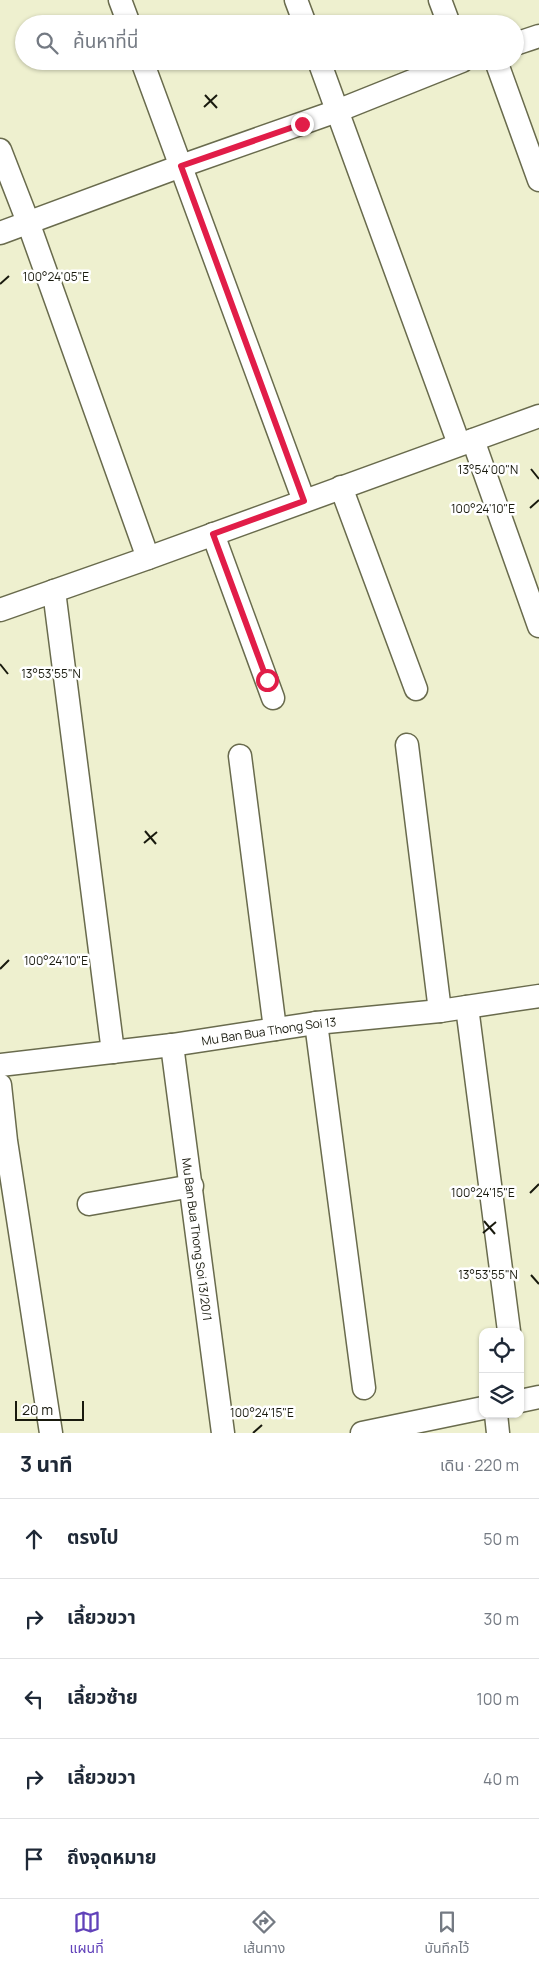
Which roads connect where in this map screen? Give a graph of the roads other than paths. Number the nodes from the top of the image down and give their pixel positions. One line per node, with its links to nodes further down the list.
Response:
1 (120, 0): 4 (street)
2 (296, 0): 5 (street)
3 (440, 0): 6 (street)
4 (126, 15)
5 (302, 15)
6 (446, 15)
7 (539, 36): 8 (street)
8 (524, 41)
9 (145, 70): 15 (street)
10 (321, 70): 13 (street)
11 (440, 70): 13 (street)
12 (499, 70): 16 (street)
13 (337, 111): 15 (street); 20 (street)
14 (0, 150): 17 (street)
15 (181, 166): 17 (street); 22 (street)
16 (539, 180)
17 (28, 222): 18 (street); 24 (street)
18 (0, 233)
19 (539, 416): 20 (street)
20 (466, 442): 21 (street); 27 (street)
21 (341, 487): 22 (street); 28 (street)
22 (304, 501): 23 (street)
23 (213, 534): 24 (street); 29 (street)
24 (148, 558): 25 (street)
25 (54, 591): 26 (street); 38 (street)
26 (0, 610)
27 (539, 626)
28 (416, 689)
29 (273, 698)
30 (407, 745): 34 (street)
31 (240, 756): 36 (street)
32 (539, 996): 33 (street, Mu Ban Bua Thong Soi 13)
33 (467, 1007): 34 (street, Mu Ban Bua Thong Soi 13); 44 (street)
34 (440, 1011): 35 (street, Mu Ban Bua Thong Soi 13)
35 (316, 1023): 36 (street, Mu Ban Bua Thong Soi 13); 45 (street)
36 (275, 1029): 37 (street, Mu Ban Bua Thong Soi 13)
37 (172, 1046): 38 (street, Mu Ban Bua Thong Soi 13); 42 (street, Mu Ban Bua Thong Soi 13/20/1)
38 (113, 1052): 39 (street, Mu Ban Bua Thong Soi 13)
39 (0, 1066)
40 (0, 1085): 41 (street)
41 (3, 1141): 51 (street)
42 (192, 1186): 43 (street); 52 (street, Mu Ban Bua Thong Soi 13/20/1)
43 (89, 1204)
44 (508, 1328)
45 (364, 1388)
46 (539, 1397): 47 (street)
47 (524, 1400)
48 (479, 1409): 50 (street)
49 (496, 1418): 54 (street)
50 (394, 1430): 53 (street)
51 (51, 1433)
52 (223, 1433)
53 (362, 1433)
54 (498, 1433)

